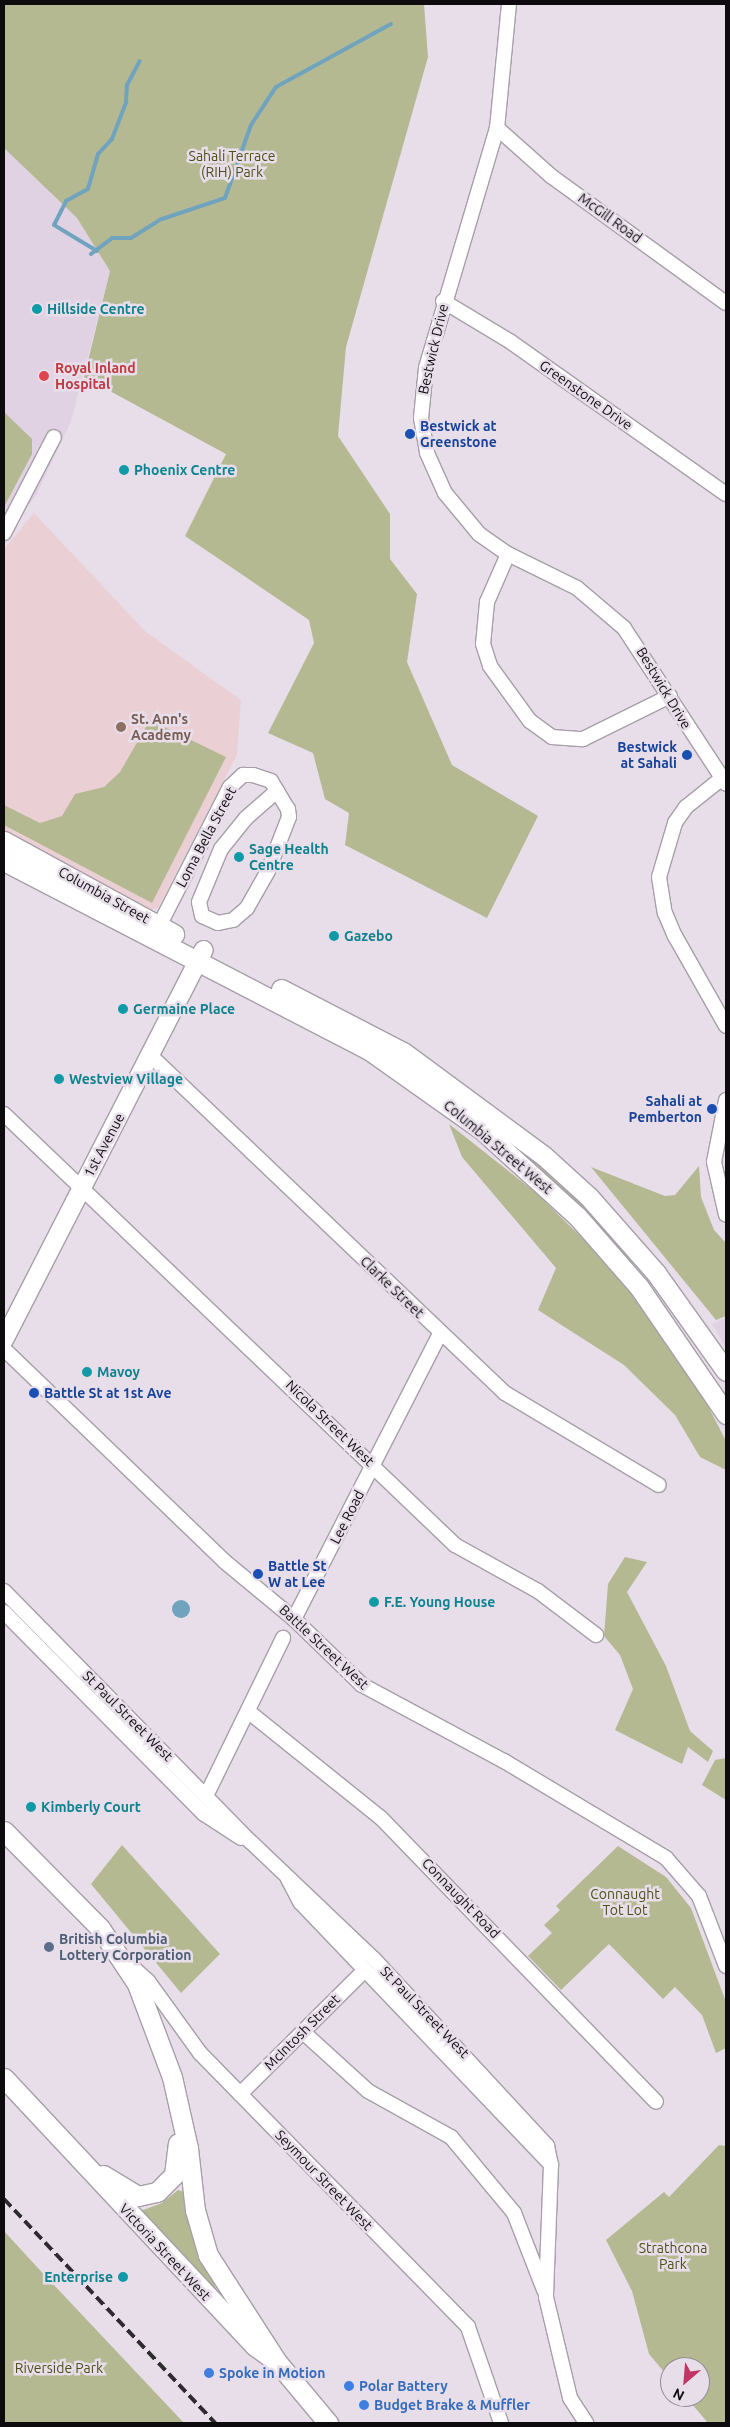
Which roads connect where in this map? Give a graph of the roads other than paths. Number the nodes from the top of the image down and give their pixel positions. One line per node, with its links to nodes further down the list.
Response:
1 (509, 4): 2 (street, Bestwick Drive)
2 (497, 128): 3 (street, Bestwick Drive); 4 (street, McGill Road)
3 (443, 301): 6 (street, Greenstone Drive); 8 (street, Bestwick Drive)
4 (726, 303)
5 (54, 437): 7 (street)
6 (726, 494)
7 (4, 533)
8 (508, 554): 9 (street, Bestwick Drive); 9 (street)
9 (670, 696): 10 (street, Bestwick Drive)
10 (724, 782): 16 (street)
11 (277, 791): 11 (street, Loma Bella Street); 14 (street, Loma Bella Street)
12 (4, 841): 14 (main road, Columbia Street)
13 (4, 861): 14 (main road, Columbia Street)
14 (156, 931): 15 (main road, Columbia Street)
15 (202, 955): 17 (street, 1st Avenue); 25 (main road, Columbia Street West); 26 (main road, Columbia Street West)
16 (726, 1026)
17 (151, 1056): 20 (street, 1st Avenue); 22 (street, Clarke Street)
18 (726, 1100): 21 (street)
19 (4, 1114): 20 (street, Nicola Street West)
20 (82, 1188): 23 (street, 1st Avenue); 27 (street, Nicola Street West)
21 (726, 1215)
22 (440, 1334): 27 (street, Lee Road); 28 (street, Clarke Street)
23 (4, 1340)
24 (4, 1349): 31 (street, Battle Street West)
25 (726, 1371)
26 (726, 1414)
27 (374, 1465): 31 (street, Lee Road); 32 (street, Nicola Street West)
28 (659, 1485)
29 (4, 1591): 35 (street, St Paul Street West)
30 (4, 1612): 37 (street, St Paul Street West)
31 (294, 1620): 40 (street, Battle Street West)
32 (596, 1634)
33 (283, 1638): 34 (street)
34 (249, 1712): 35 (street); 46 (street, Connaught Road)
35 (206, 1796): 37 (street, St Paul Street West)
36 (4, 1831): 39 (main road, Seymour Street West)
37 (251, 1842): 38 (street, St Paul Street West)
38 (282, 1870): 41 (street, St Paul Street West); 48 (street, St Paul Street West)
39 (118, 1954): 44 (street, Seymour Street West); 45 (main road, Seymour Street West)
40 (726, 1966)
41 (364, 1971): 42 (street, McIntosh Street); 48 (street, St Paul Street West)
42 (303, 2032): 44 (street, McIntosh Street); 49 (street)
43 (4, 2078): 47 (main road, Victoria Street West)
44 (240, 2094): 52 (street, Seymour Street West)
45 (178, 2102): 47 (main road); 50 (main road, Seymour Street West)
46 (656, 2102)
47 (61, 2138): 50 (main road, Victoria Street West)
48 (551, 2165): 49 (street, St Paul Street West)
49 (546, 2297): 53 (street, St Paul Street West)
50 (277, 2362): 51 (main road, Victoria Street West)
51 (328, 2423)
52 (500, 2423)
53 (586, 2423)

